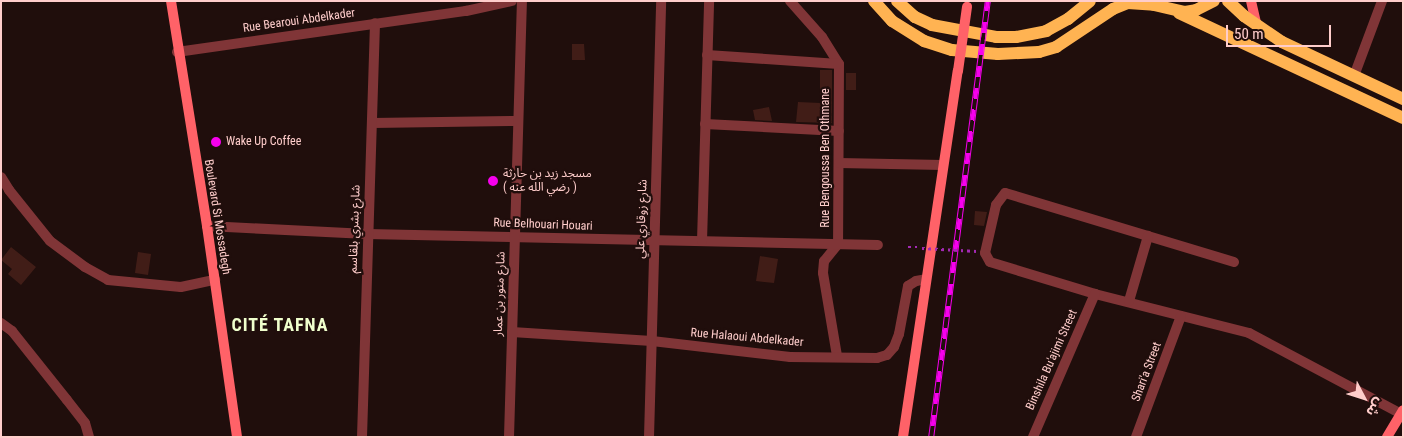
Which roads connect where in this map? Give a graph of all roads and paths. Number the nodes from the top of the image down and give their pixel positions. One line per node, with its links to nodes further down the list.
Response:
1 (171, 1): 19 (main road, Boulevard Si Mossadegh)
2 (512, 1): 15 (street, Rue Bearoui Abdelkader)
3 (522, 1): 25 (street, شارع منور بن عمار)
4 (661, 1): 37 (street, شارع زوقاري علي)
5 (709, 1): 20 (street)
6 (790, 1): 21 (street)
7 (874, 1): 16 (main road)
8 (897, 1): 9 (main road)
9 (1090, 1)
10 (1214, 1): 16 (main road)
11 (1228, 1): 18 (main road)
12 (1251, 1): 18 (main road)
13 (1382, 1): 22 (street)
14 (967, 4): 30 (main road, bridge)
15 (465, 6): 17 (street, Rue Bearoui Abdelkader)
16 (1171, 6): 24 (main road)
17 (375, 23): 19 (street, Rue Bearoui Abdelkader); 26 (street, شارع بشري بلقاسم)
18 (1257, 26): 22 (main road)
19 (178, 52): 33 (main road, Boulevard Si Mossadegh)
20 (707, 55): 21 (street); 27 (street)
21 (839, 64): 28 (street, Rue Bengoussa Ben Othmane)
22 (1354, 76): 23 (main road)
23 (1403, 99)
24 (1403, 118)
25 (517, 121): 26 (street); 36 (street, شارع منور بن عمار)
26 (372, 123): 34 (street, شارع بشري بلقاسم)
27 (705, 124): 28 (street); 38 (street)
28 (840, 131): 29 (street, Rue Bengoussa Ben Othmane)
29 (839, 163): 30 (street); 39 (street, Rue Bengoussa Ben Othmane)
30 (943, 166): 44 (main road)
31 (1, 177): 32 (street)
32 (5, 193): 45 (street)
33 (207, 226): 34 (street, Rue Belhouari Houari); 45 (main road, Boulevard Si Mossadegh)
34 (367, 234): 36 (street, Rue Belhouari Houari); 56 (street, شارع بشري بلقاسم)
35 (1148, 236): 43 (street); 46 (street); 47 (street)
36 (514, 237): 37 (street, Rue Belhouari Houari); 50 (street, شارع منور بن عمار)
37 (654, 241): 38 (street, Rue Belhouari Houari); 51 (street, شارع زوقاري علي)
38 (702, 241): 39 (street, Rue Belhouari Houari)
39 (838, 244): 40 (street, Rue Belhouari Houari); 52 (street, Rue Bengoussa Ben Othmane)
40 (878, 245)
41 (908, 247): 42 (path, bridge)
42 (977, 251)
43 (1234, 262)
44 (926, 279): 52 (street, Rue Halaoui Abdelkader); 59 (main road)
45 (215, 280): 55 (main road, Boulevard Si Mossadegh)
46 (1095, 294): 47 (street); 60 (street, Binshila Bu'ajimi Street)
47 (1128, 301): 48 (street)
48 (1181, 316): 53 (street); 61 (street, Shari'a Street)
49 (1, 323): 54 (street)
50 (512, 332): 51 (street, Rue Halaoui Abdelkader); 57 (street, شارع منور بن عمار)
51 (652, 341): 52 (street, Rue Halaoui Abdelkader); 58 (street, شارع زوقاري علي)
52 (837, 356)
53 (1402, 413): 62 (main road)
54 (89, 437)
55 (236, 437)
56 (362, 437)
57 (509, 437)
58 (649, 437)
59 (903, 437)
60 (1033, 437)
61 (1136, 437)
62 (1387, 437)

